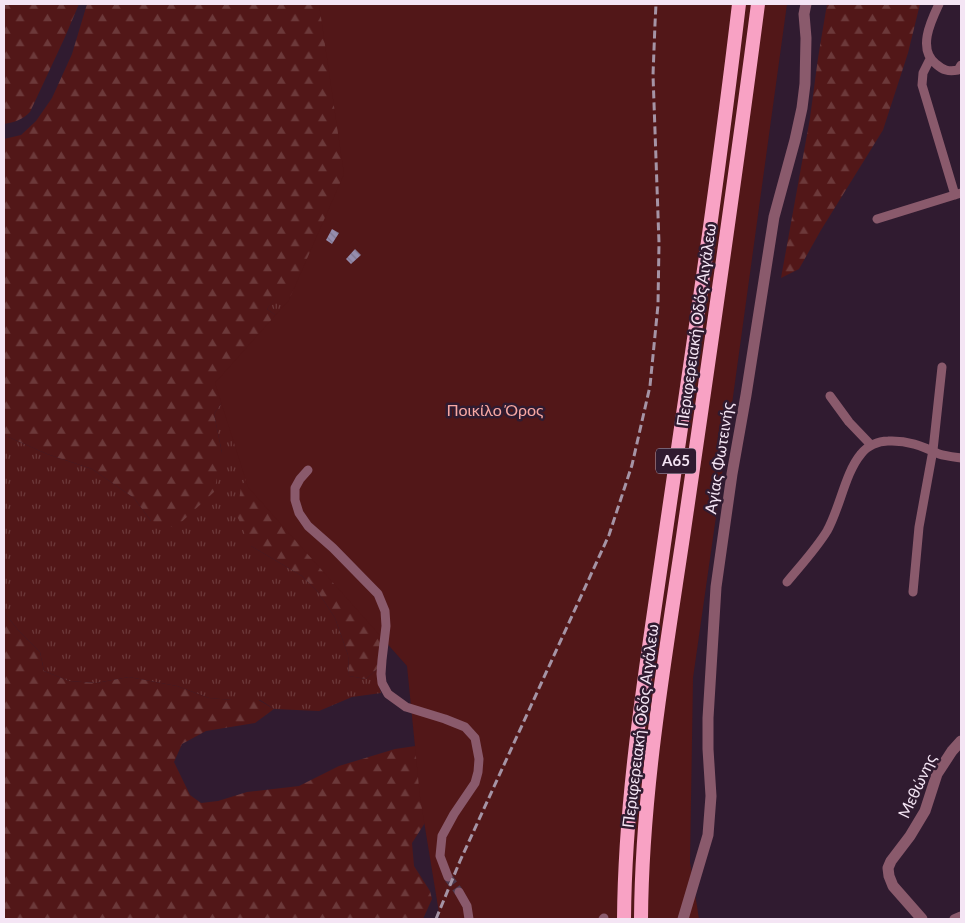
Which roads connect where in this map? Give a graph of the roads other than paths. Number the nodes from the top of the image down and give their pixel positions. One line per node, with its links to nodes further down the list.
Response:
1 (739, 4): 22 (highway, Περιφερειακή Οδός Αιγάλεω / Α65)
2 (758, 4): 23 (highway, Περιφερειακή Οδός Αιγάλεω / Α65)
3 (806, 4): 24 (street, Αγίας Φωτεινής)
4 (939, 4): 5 (street)
5 (930, 59): 6 (street); 7 (street)
6 (961, 65)
7 (958, 194): 8 (street)
8 (877, 219)
9 (942, 368): 12 (street)
10 (830, 396): 11 (street)
11 (871, 445): 12 (street); 15 (street)
12 (933, 450): 13 (street); 16 (street)
13 (961, 458)
14 (308, 470): 18 (street)
15 (787, 582)
16 (913, 592)
17 (961, 741): 25 (street, Μεθώνης)
18 (448, 877)
19 (459, 892): 21 (street)
20 (961, 916): 26 (street)
21 (469, 919)
22 (624, 919)
23 (641, 919)
24 (683, 919)
25 (922, 919)
26 (954, 919)

